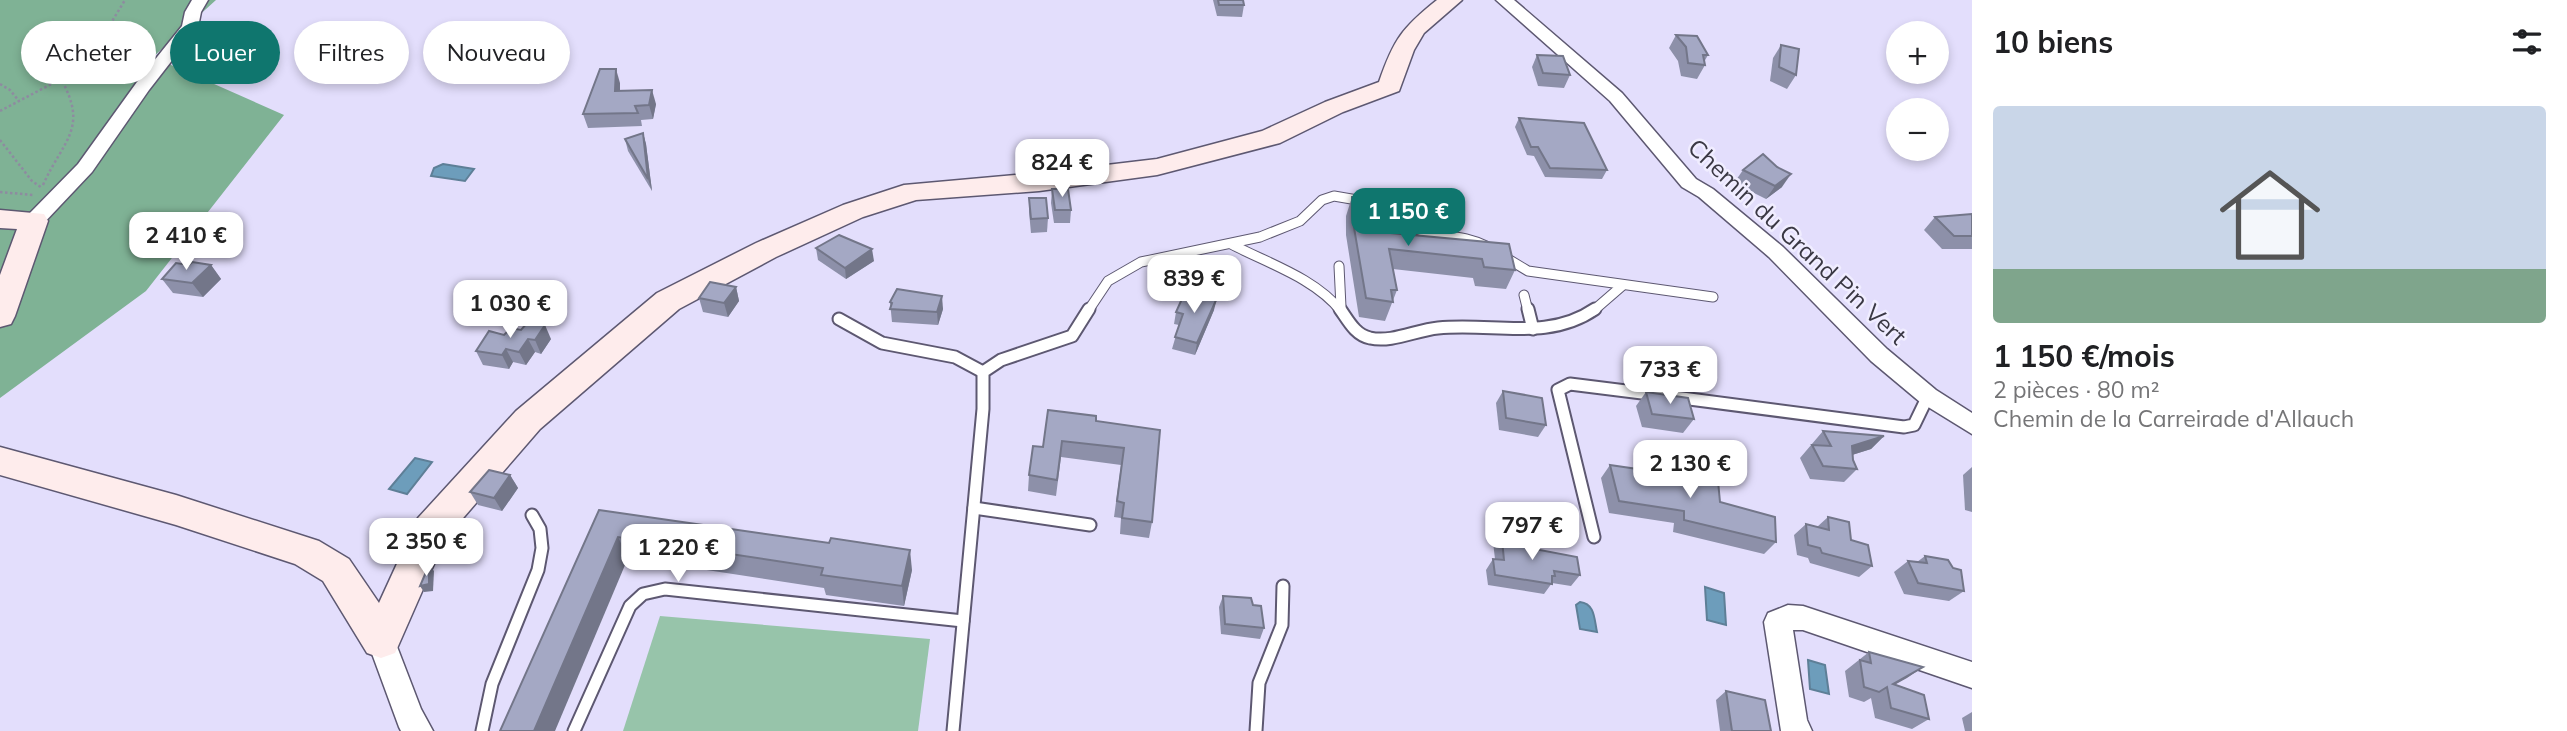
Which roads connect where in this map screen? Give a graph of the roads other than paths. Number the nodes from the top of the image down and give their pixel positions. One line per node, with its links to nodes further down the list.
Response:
1 (200, 0): 5 (street)
2 (1451, 0): 25 (street)
3 (1504, 0): 16 (street, Chemin du Grand Pin Vert)
4 (0, 219): 5 (street)
5 (34, 221): 12 (street)
6 (1231, 244): 8 (lane); 11 (lane); 15 (lane)
7 (1339, 266): 11 (lane)
8 (1623, 285): 10 (lane); 14 (lane)
9 (1524, 295): 14 (lane)
10 (1713, 298)
11 (1341, 307): 14 (lane)
12 (0, 316)
13 (839, 319): 15 (lane)
14 (1533, 329)
15 (983, 372): 19 (lane)
16 (1927, 396): 17 (street, Chemin du Grand Pin Vert); 22 (lane)
17 (1972, 425)
18 (0, 461): 25 (street)
19 (974, 508): 21 (lane); 24 (lane)
20 (532, 515): 28 (lane)
21 (1090, 525)
22 (1594, 537)
23 (1283, 586): 31 (lane)
24 (963, 621): 29 (lane); 30 (lane)
25 (381, 640): 27 (street)
26 (1972, 675): 32 (street)
27 (418, 731)
28 (482, 731)
29 (574, 731)
30 (953, 731)
31 (1256, 731)
32 (1797, 731)

